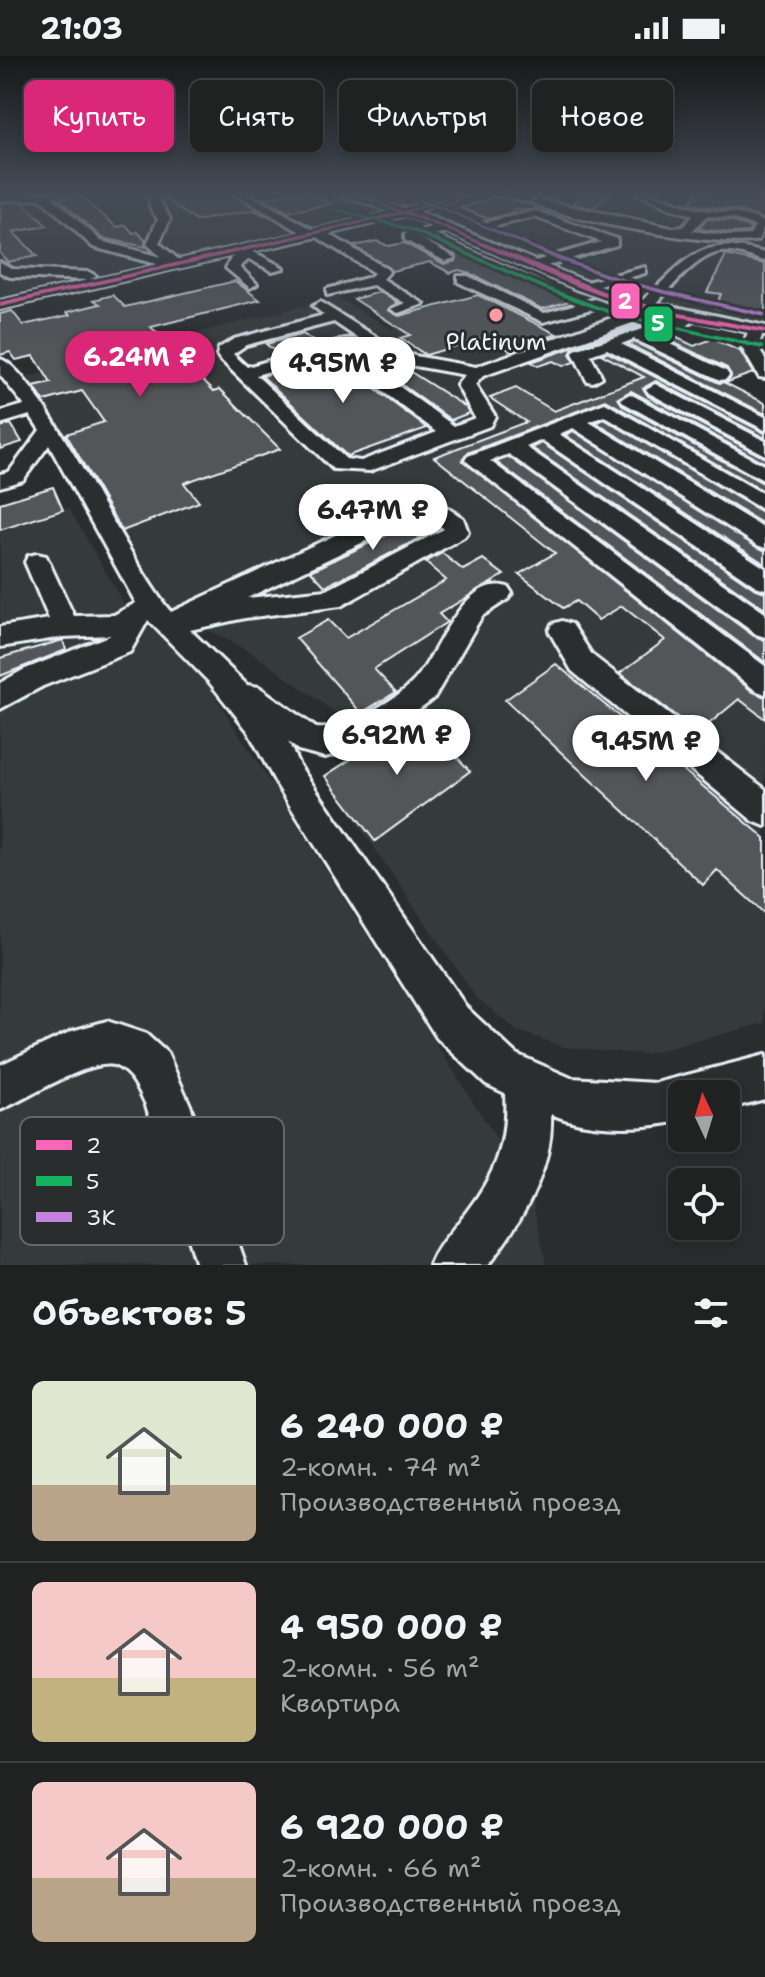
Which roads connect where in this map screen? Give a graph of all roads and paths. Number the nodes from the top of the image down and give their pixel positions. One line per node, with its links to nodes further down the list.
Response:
1 (117, 249): 14 (street)
2 (159, 249): 14 (street)
3 (254, 249): 10 (street)
4 (346, 249): 21 (street)
5 (433, 249): 12 (street)
6 (496, 249): 16 (street)
7 (585, 249): 16 (street)
8 (715, 249): 29 (street)
9 (732, 249): 11 (street)
10 (244, 252): 14 (street); 17 (street); 23 (street)
11 (765, 257)
12 (449, 258)
13 (47, 259): 19 (street)
14 (176, 265): 22 (street)
15 (0, 266): 19 (street)
16 (534, 266): 24 (street)
17 (277, 268)
18 (640, 270): 24 (street)
19 (59, 273): 22 (street)
20 (463, 279): 29 (street)
21 (375, 280): 25 (street); 28 (street)
22 (105, 281): 26 (street)
23 (250, 284)
24 (584, 287): 29 (street)
25 (332, 292)
26 (0, 305)
27 (319, 306): 30 (street)
28 (398, 309)
29 (644, 310): 31 (street); 38 (street)
30 (335, 317): 34 (street); 39 (street)
31 (690, 317): 32 (street); 33 (street)
32 (761, 331): 40 (street)
33 (636, 334): 35 (street); 41 (street)
34 (366, 338): 36 (street); 38 (street)
35 (608, 343): 42 (street); 48 (street)
36 (334, 347): 39 (street); 50 (street)
37 (2, 369): 45 (street)
38 (477, 372): 50 (street)
39 (244, 373): 50 (street)
40 (765, 373)
41 (720, 375)
42 (593, 377)
43 (655, 389): 53 (street)
44 (630, 399): 55 (street)
45 (33, 408): 46 (street); 51 (street)
46 (0, 418)
47 (574, 421): 49 (street); 57 (street); 58 (street)
48 (765, 424)
49 (544, 433): 52 (street); 59 (street)
50 (452, 434)
51 (41, 440): 54 (street); 56 (street); 66 (street)
52 (511, 446): 61 (street); 64 (street)
53 (765, 449)
54 (0, 459)
55 (765, 475)
56 (0, 481)
57 (765, 506): 58 (street)
58 (737, 522): 59 (street); 60 (street)
59 (705, 540): 61 (street); 63 (street)
60 (765, 540)
61 (670, 560): 64 (street); 69 (street)
62 (37, 562): 68 (street)
63 (765, 580)
64 (632, 581): 72 (street)
65 (499, 593): 74 (street)
66 (141, 612): 67 (street); 68 (street); 73 (street)
67 (169, 625): 67 (street); 74 (street)
68 (66, 627): 71 (street)
69 (765, 627)
70 (562, 631): 75 (street)
71 (0, 637)
72 (765, 682)
73 (0, 697)
74 (295, 749): 77 (street)
75 (765, 810)
76 (765, 1077): 78 (street)
77 (526, 1080): 80 (street); 84 (street)
78 (740, 1083)
79 (0, 1088): 81 (street)
80 (668, 1102)
81 (172, 1117)
82 (214, 1245): 83 (street)
83 (221, 1265)
84 (455, 1265)

